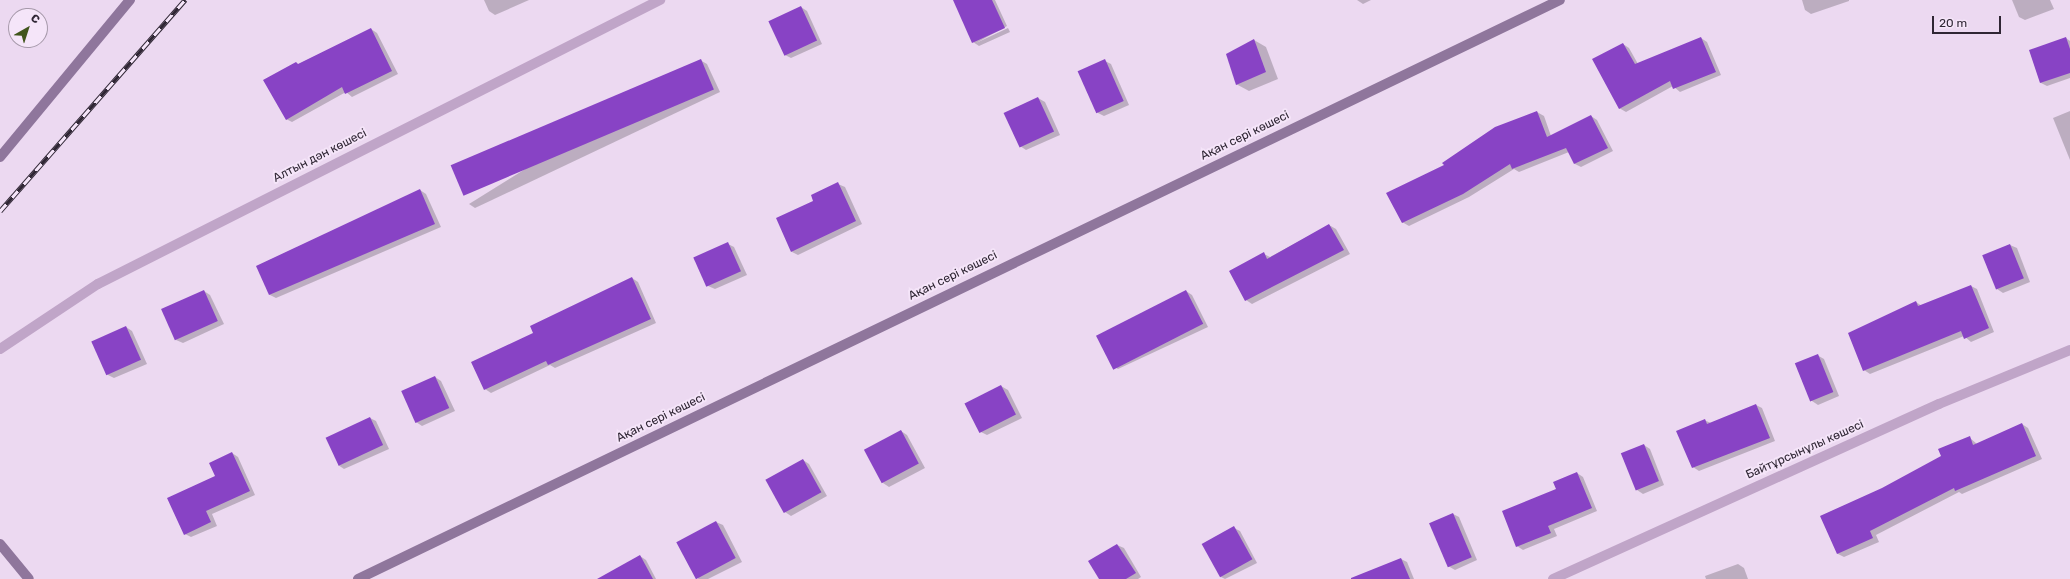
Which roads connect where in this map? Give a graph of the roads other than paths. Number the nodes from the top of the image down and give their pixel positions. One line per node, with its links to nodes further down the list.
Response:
1 (130, 0): 4 (street)
2 (660, 0): 5 (street, Алтын дән көшесі)
3 (1560, 0): 9 (street, Ақан сері көшесі)
4 (0, 157)
5 (0, 350)
6 (2070, 350): 10 (street, Байтұрсынұлы көшесі)
7 (0, 544): 8 (street)
8 (29, 579)
9 (358, 579)
10 (1553, 579)

